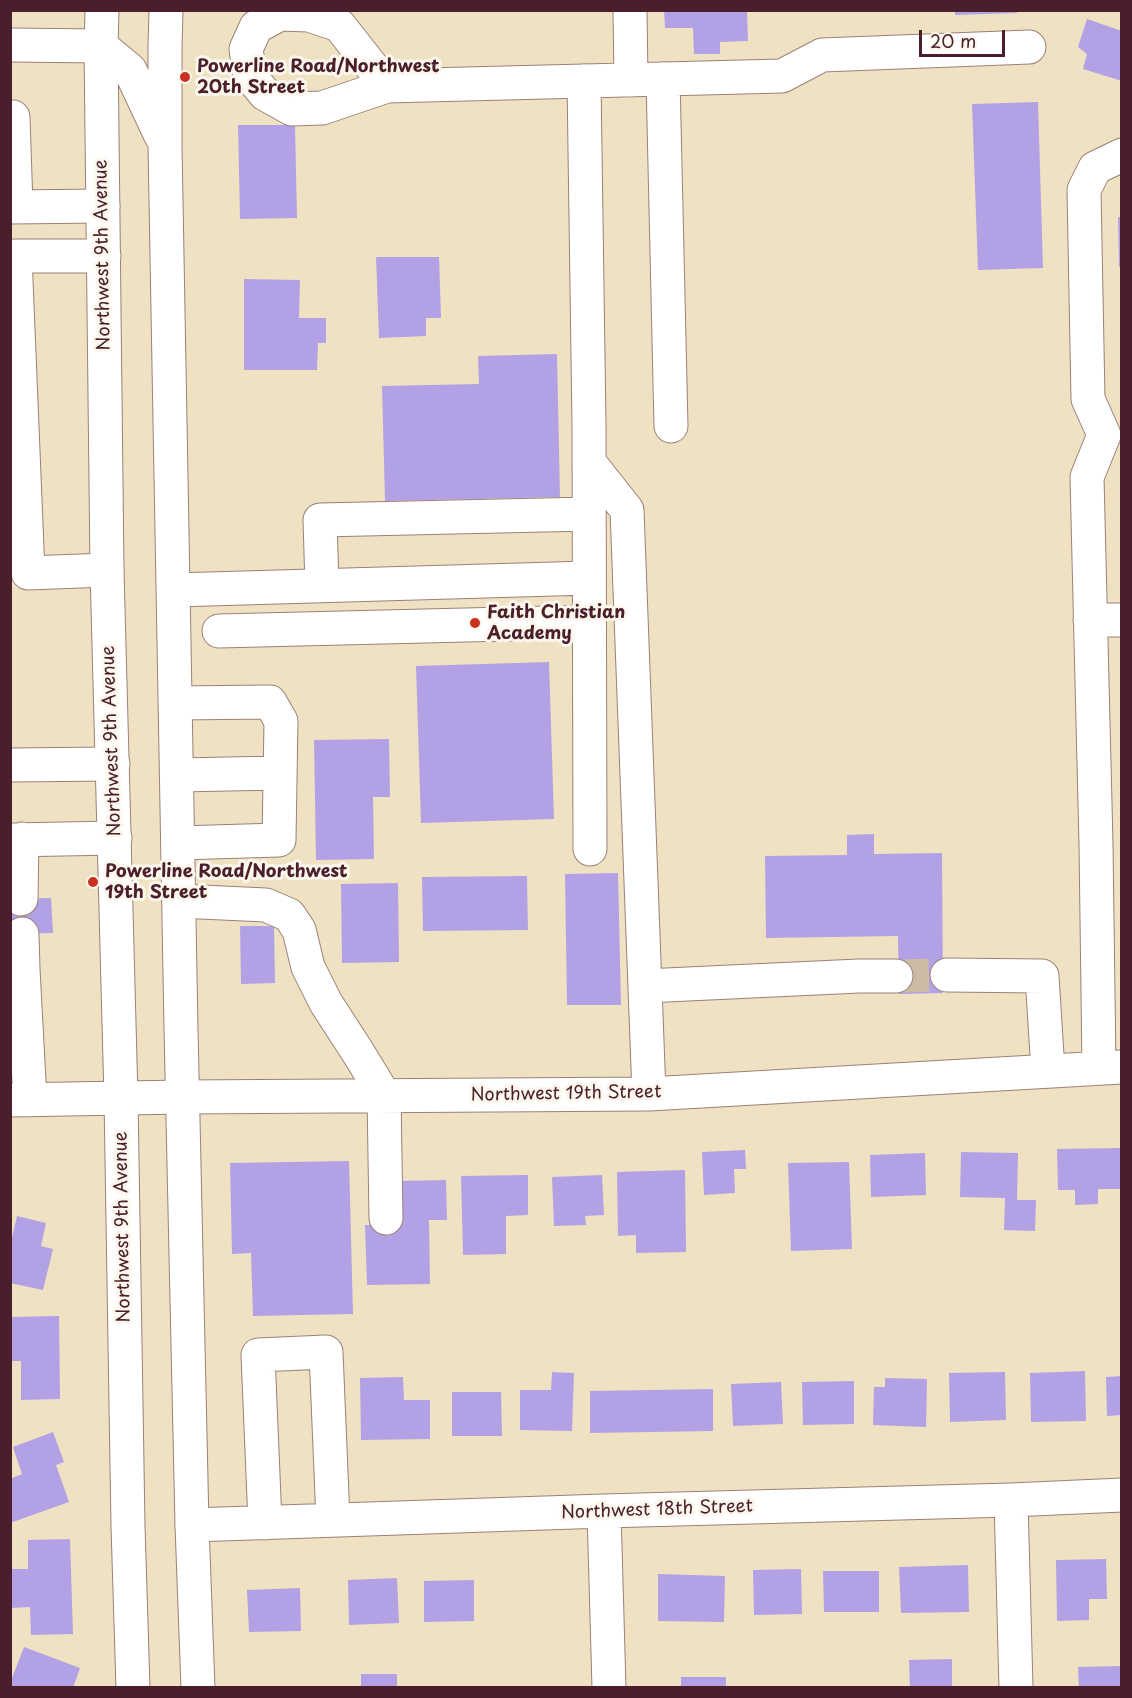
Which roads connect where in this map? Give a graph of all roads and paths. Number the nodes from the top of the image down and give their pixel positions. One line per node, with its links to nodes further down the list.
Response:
1 (102, 10): 6 (main road, Northwest 9th Avenue)
2 (143, 10): 7 (main road)
3 (166, 10): 7 (main road)
4 (630, 10): 10 (main road)
5 (10, 45): 6 (main road)
6 (100, 45): 14 (main road); 16 (main road, Northwest 9th Avenue)
7 (165, 47): 14 (main road)
8 (1029, 47): 9 (main road)
9 (663, 79): 10 (main road); 20 (main road)
10 (631, 80): 11 (main road)
11 (584, 81): 12 (main road); 22 (main road)
12 (387, 86)
13 (10, 117): 17 (main road)
14 (165, 145): 28 (main road)
15 (1122, 155): 21 (main road)
16 (103, 206): 17 (main road); 19 (main road, Northwest 9th Avenue)
17 (13, 207)
18 (13, 256): 19 (main road); 25 (main road)
19 (104, 256): 24 (main road, Northwest 9th Avenue)
20 (671, 426)
21 (1113, 435): 29 (main road)
22 (589, 462): 23 (main road); 48 (main road)
23 (590, 514): 26 (main road); 27 (main road)
24 (107, 570): 25 (main road); 33 (main road, Northwest 9th Avenue)
25 (19, 573)
26 (590, 578): 27 (main road); 30 (main road)
27 (322, 585): 28 (main road)
28 (174, 590): 32 (main road)
29 (1106, 620): 40 (main road)
30 (590, 622): 31 (main road); 41 (main road)
31 (219, 631)
32 (176, 703): 35 (main road); 36 (main road)
33 (112, 764): 34 (main road); 37 (main road, Northwest 9th Avenue)
34 (10, 765)
35 (280, 773): 36 (main road); 39 (main road)
36 (177, 775): 39 (main road)
37 (115, 837): 38 (main road); 54 (main road, Northwest 9th Avenue)
38 (16, 840): 42 (main road)
39 (178, 843): 43 (main road)
40 (1109, 847): 49 (main road)
41 (590, 849)
42 (21, 898)
43 (179, 901): 52 (main road); 53 (main road)
44 (22, 934): 45 (main road)
45 (17, 969): 55 (main road)
46 (947, 975): 50 (main road)
47 (896, 976): 48 (main road)
48 (645, 986): 51 (main road)
49 (1110, 1068): 50 (main road, Northwest 19th Street)
50 (1048, 1071): 51 (main road, Northwest 19th Street)
51 (649, 1094): 52 (main road, Northwest 19th Street)
52 (384, 1095): 53 (main road, Northwest 19th Street); 56 (main road)
53 (183, 1097): 54 (main road, Northwest 19th Street); 62 (main road)
54 (122, 1098): 55 (main road, Northwest 19th Street); 63 (main road, Northwest 9th Avenue)
55 (20, 1100)
56 (386, 1218)
57 (1122, 1495): 58 (main road, Northwest 18th Street)
58 (1011, 1500): 59 (main road, Northwest 18th Street); 66 (main road)
59 (604, 1511): 60 (main road, Northwest 18th Street); 65 (main road)
60 (333, 1520): 61 (main road, Northwest 18th Street); 61 (main road)
61 (265, 1523): 62 (main road, Northwest 18th Street)
62 (192, 1525): 64 (main road)
63 (134, 1688)
64 (198, 1688)
65 (609, 1688)
66 (1017, 1688)

